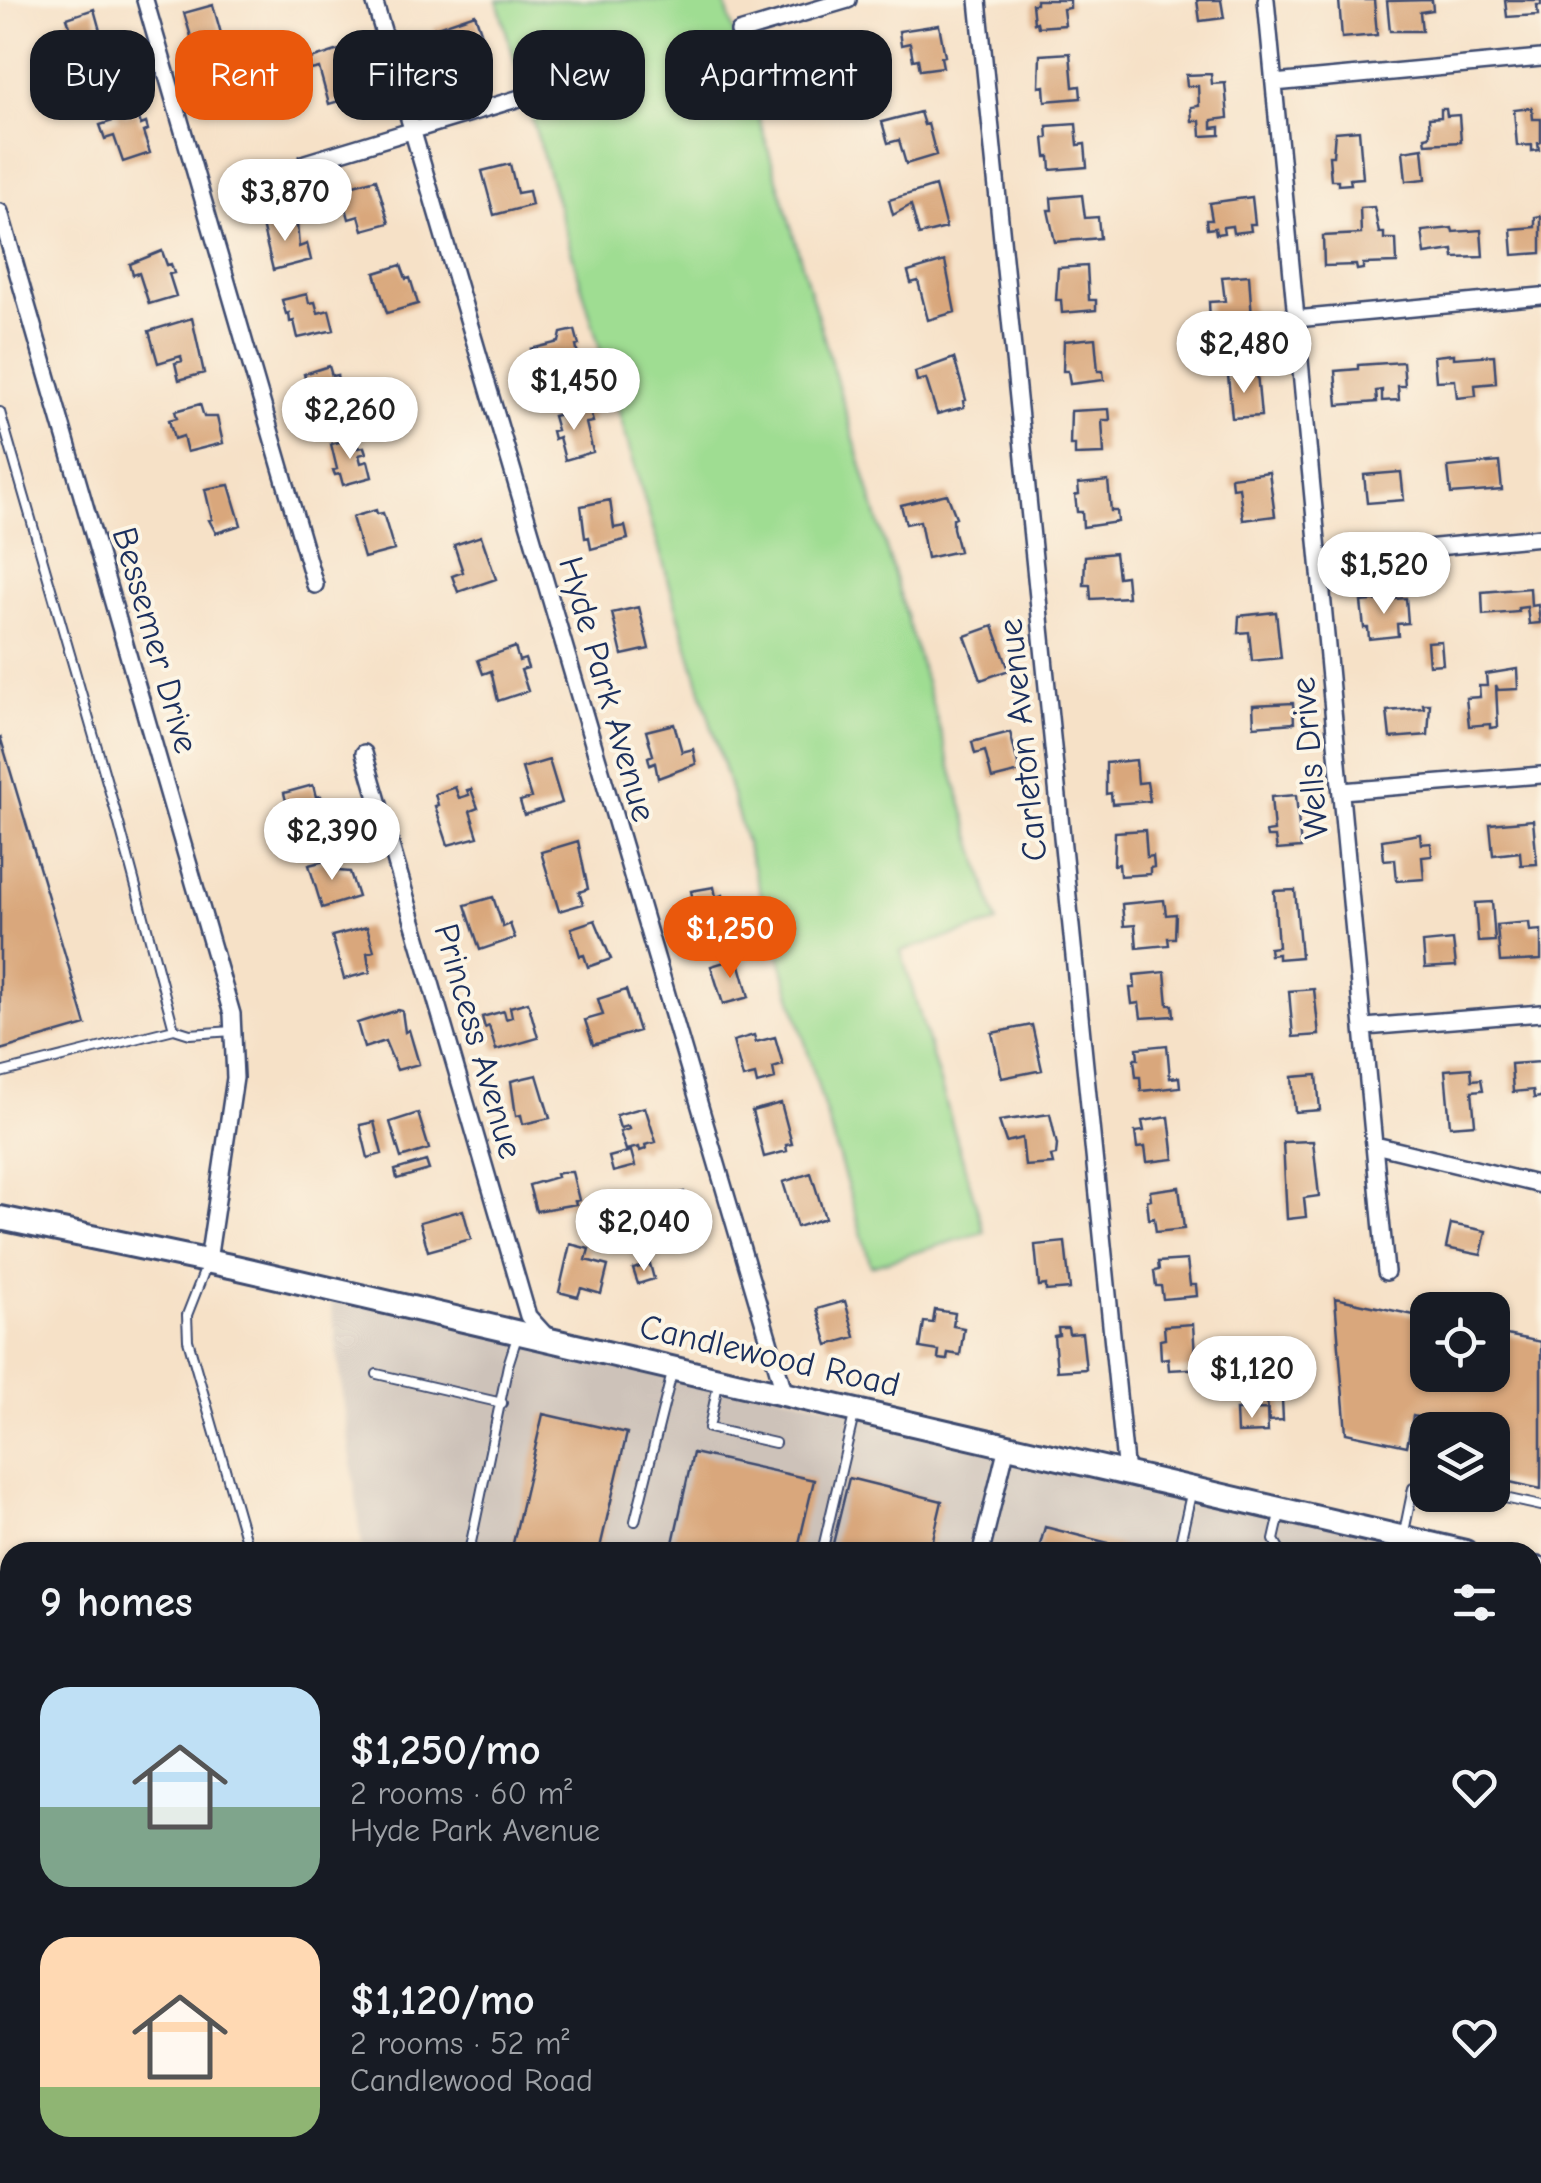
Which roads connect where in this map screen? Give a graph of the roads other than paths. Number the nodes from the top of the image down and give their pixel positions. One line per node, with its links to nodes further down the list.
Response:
1 (145, 0): 18 (street)
2 (374, 0): 10 (street, Hyde Park Avenue)
3 (848, 0): 6 (street)
4 (978, 0): 42 (street, Carleton Avenue)
5 (1266, 0): 8 (street, Wells Drive)
6 (745, 30)
7 (1541, 58): 8 (street)
8 (1274, 82): 14 (street, Wells Drive)
9 (513, 100): 10 (street)
10 (411, 130): 11 (street); 37 (street, Hyde Park Avenue)
11 (304, 162)
12 (0, 212): 25 (street, Bessemer Drive)
13 (1541, 296): 14 (street)
14 (1296, 318): 17 (street, Wells Drive)
15 (0, 412): 24 (lane)
16 (1541, 537): 17 (street)
17 (1321, 558): 21 (street, Wells Drive)
18 (315, 585)
19 (364, 753): 33 (street, Princess Avenue)
20 (1541, 774): 21 (street)
21 (1342, 791): 23 (street, Wells Drive)
22 (1541, 1012): 23 (street)
23 (1365, 1027): 27 (street, Wells Drive)
24 (174, 1029): 25 (lane); 26 (lane)
25 (233, 1031): 30 (street, Bessemer Drive)
26 (0, 1073)
27 (1375, 1146): 28 (street); 31 (street, Wells Drive)
28 (1541, 1185)
29 (0, 1218): 30 (street, Candlewood Road)
30 (208, 1261): 32 (street, Candlewood Road); 49 (lane, Bessemer Drive)
31 (1386, 1272)
32 (518, 1333): 33 (street, Candlewood Road); 38 (lane)
33 (549, 1340): 34 (street, Candlewood Road)
34 (673, 1368): 36 (street, Candlewood Road); 48 (lane)
35 (376, 1374): 38 (lane)
36 (719, 1379): 37 (street, Candlewood Road); 40 (lane)
37 (784, 1395): 39 (street, Candlewood Road)
38 (502, 1403): 50 (lane)
39 (855, 1411): 41 (street, Candlewood Road); 51 (lane)
40 (775, 1443)
41 (1007, 1446): 42 (street, Candlewood Road); 52 (street)
42 (1126, 1474): 43 (street, Candlewood Road)
43 (1192, 1489): 47 (street, Candlewood Road); 53 (lane)
44 (1510, 1499): 46 (lane)
45 (1410, 1502): 56 (lane)
46 (1541, 1506)
47 (1281, 1510): 54 (lane); 55 (street, Candlewood Road)
48 (635, 1521)
49 (246, 1542)
50 (471, 1542)
51 (824, 1542)
52 (984, 1542)
53 (1180, 1542)
54 (1275, 1542)
55 (1391, 1542)
56 (1402, 1542)

